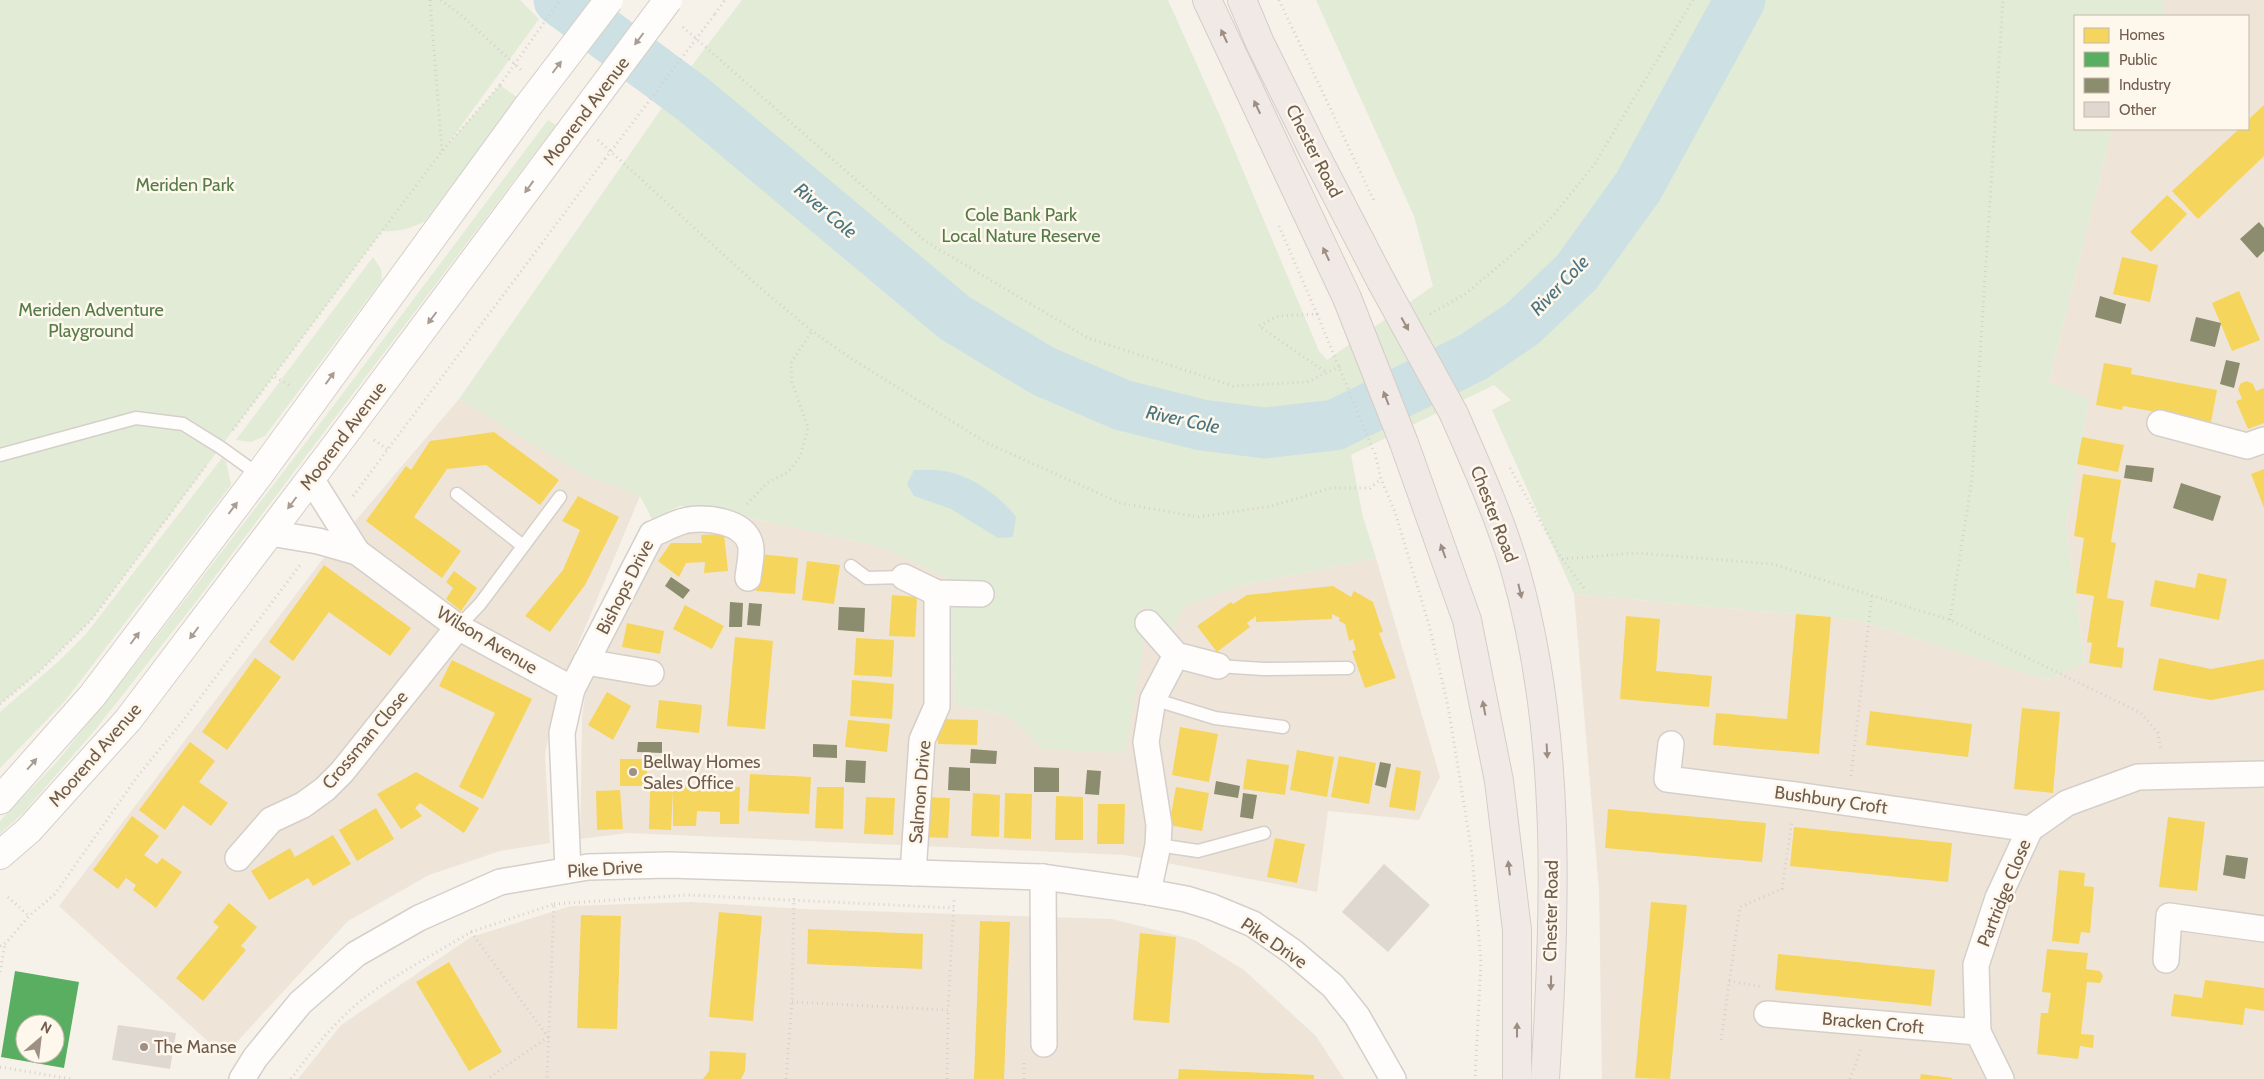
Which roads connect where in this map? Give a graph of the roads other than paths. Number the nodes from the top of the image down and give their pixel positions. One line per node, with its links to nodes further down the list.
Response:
1 (609, 0): 8 (street, one-way to 1, bridge)
2 (668, 0): 9 (street, Moorend Avenue, one-way to 9, bridge)
3 (1207, 0): 49 (highway, Chester Road, one-way to 3, bridge)
4 (1242, 0): 50 (highway, Chester Road, one-way to 50, bridge)
5 (2160, 423): 6 (street)
6 (2264, 440)
7 (0, 455): 8 (lane)
8 (259, 475): 32 (street, one-way to 8)
9 (311, 479): 12 (street, Moorend Avenue, one-way to 12); 14 (street, Wilson Avenue)
10 (457, 494): 13 (lane)
11 (560, 497): 13 (lane)
12 (270, 533): 14 (street, Wilson Avenue); 36 (street, Moorend Avenue, one-way to 36)
13 (524, 546): 21 (lane)
14 (357, 552): 21 (street, Wilson Avenue)
15 (851, 566): 17 (lane)
16 (748, 578): 23 (street, Bishops Drive)
17 (904, 578): 18 (street)
18 (937, 593): 19 (street); 39 (street, Salmon Drive)
19 (981, 594)
20 (1148, 622): 22 (street)
21 (458, 627): 27 (street, Wilson Avenue); 37 (street, Crossman Close)
22 (1176, 655): 24 (street); 28 (street)
23 (586, 662): 26 (street); 27 (street, Bishops Drive)
24 (1218, 666): 25 (lane)
25 (1348, 668)
26 (651, 674)
27 (572, 689): 38 (street, Bishops Drive)
28 (1153, 699): 29 (lane); 35 (street)
29 (1282, 728)
30 (1671, 744): 33 (street, Bushbury Croft)
31 (2264, 774): 33 (street, Partridge Close)
32 (0, 800)
33 (2030, 829): 45 (street, Partridge Close)
34 (1264, 833): 35 (lane)
35 (1158, 846): 41 (street)
36 (0, 856)
37 (238, 858)
38 (568, 870): 39 (street, Pike Drive); 47 (street, Pike Drive)
39 (913, 874): 40 (street, Pike Drive)
40 (1043, 877): 41 (street, Pike Drive); 46 (street)
41 (1148, 892): 48 (street, Pike Drive)
42 (2264, 929): 43 (street)
43 (2166, 960)
44 (1767, 1014): 45 (street, Bracken Croft)
45 (1978, 1032): 51 (street, Partridge Close)
46 (1044, 1044)
47 (242, 1079)
48 (1393, 1079)
49 (1517, 1079)
50 (1545, 1079)
51 (2001, 1079)

